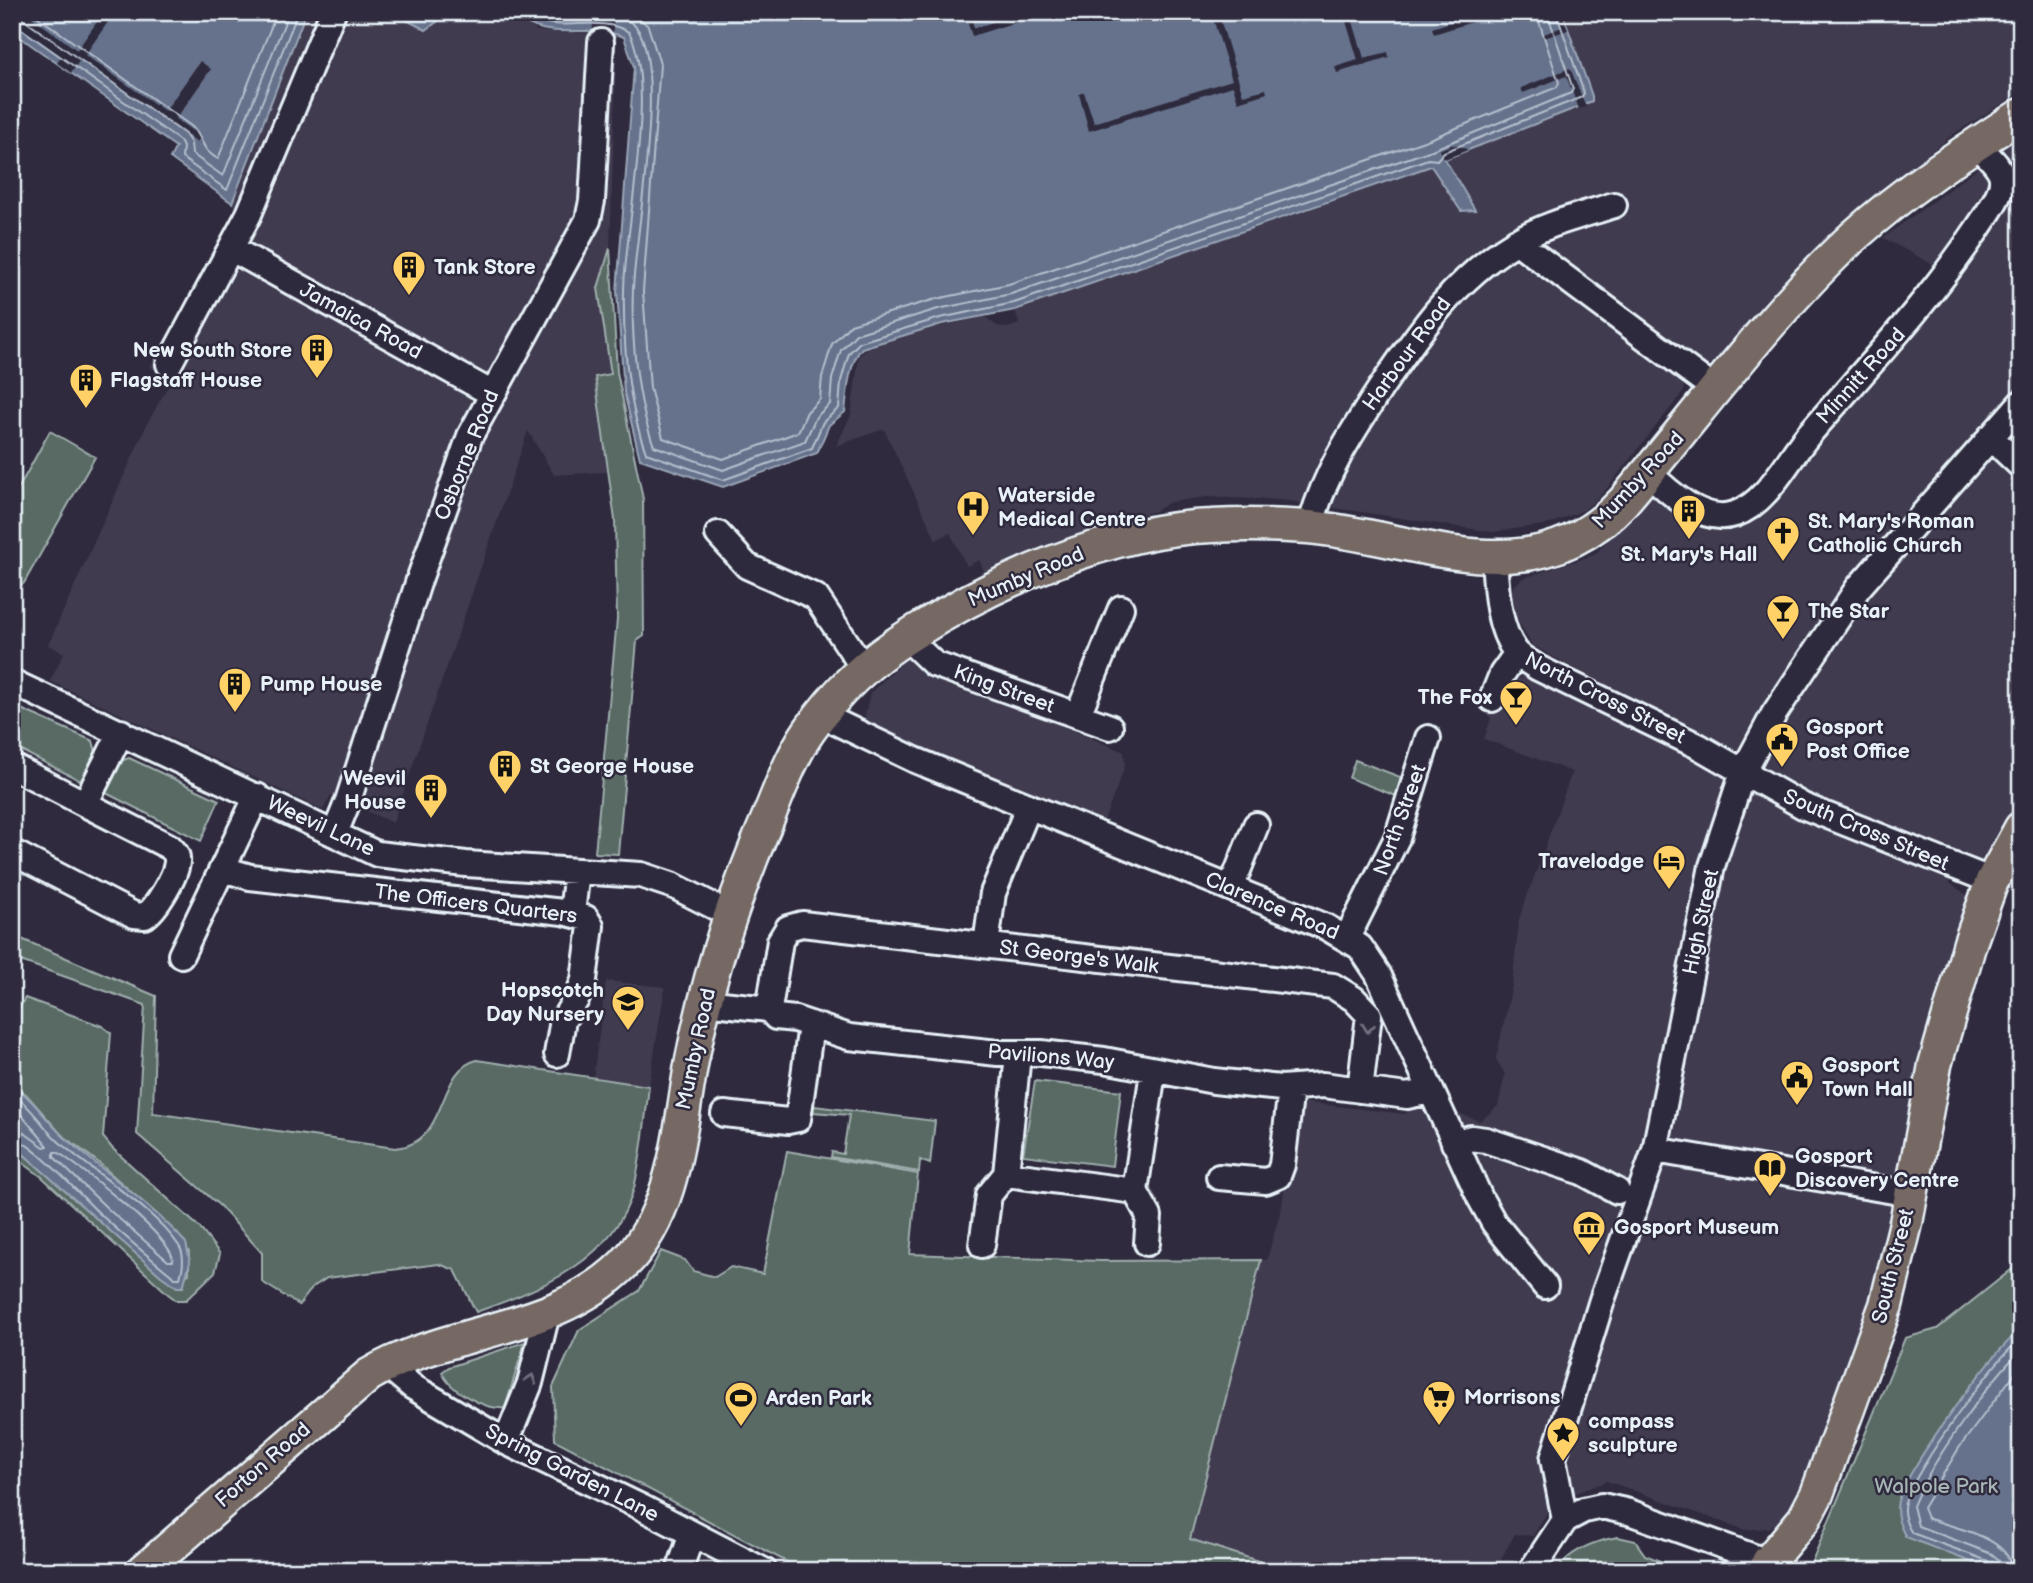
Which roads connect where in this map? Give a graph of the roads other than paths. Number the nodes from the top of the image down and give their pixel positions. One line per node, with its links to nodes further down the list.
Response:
1 (333, 12): 7 (street)
2 (601, 42): 10 (street, Osborne Road)
3 (2021, 115): 4 (main road, Mumby Road)
4 (1976, 144): 9 (main road, Mumby Road); 14 (street, Minnitt Road)
5 (1614, 205): 6 (street, Harbour Road)
6 (1516, 241): 9 (street); 15 (street, Harbour Road)
7 (232, 249): 8 (street); 10 (street, Jamaica Road)
8 (169, 364)
9 (1717, 391): 14 (main road, Mumby Road)
10 (491, 393): 36 (street, Osborne Road)
11 (2021, 403): 12 (street, High Street)
12 (1990, 437): 13 (street); 30 (street, High Street)
13 (2021, 466)
14 (1648, 472): 17 (main road, Mumby Road)
15 (1310, 527): 17 (main road, Mumby Road); 19 (main road, Mumby Road)
16 (718, 534): 21 (street)
17 (1494, 557): 20 (street, North Cross Street)
18 (1121, 608): 25 (street)
19 (906, 637): 21 (main road, Mumby Road); 25 (street, King Street)
20 (1517, 653): 23 (street); 30 (street, North Cross Street)
21 (863, 669): 24 (main road, Mumby Road)
22 (12, 682): 27 (street, Weevil Lane)
23 (1492, 699)
24 (821, 715): 33 (street, Clarence Road); 43 (main road, Mumby Road)
25 (1077, 715): 26 (street, King Street)
26 (1110, 727)
27 (121, 732): 31 (street, Weevil Lane); 32 (street)
28 (1429, 738): 44 (street, North Street)
29 (12, 766): 32 (street)
30 (1743, 772): 40 (street, South Cross Street); 58 (street, High Street)
31 (257, 796): 36 (street, Weevil Lane); 38 (street)
32 (85, 804): 37 (street)
33 (1029, 806): 41 (street, Clarence Road); 45 (street)
34 (1256, 825): 41 (street)
35 (2021, 828): 40 (main road, South Street)
36 (335, 833): 39 (street, Weevil Lane)
37 (12, 852)
38 (223, 869): 42 (street, The Officers Quarters); 46 (street)
39 (578, 871): 42 (street); 43 (street, Weevil Lane)
40 (1992, 881): 63 (main road, South Street)
41 (1231, 888): 44 (street, Clarence Road)
42 (572, 913): 50 (street, The Officers Quarters)
43 (729, 914): 47 (main road, Mumby Road)
44 (1347, 938): 55 (street, Clarence Road)
45 (986, 945): 48 (street, St George's Walk); 54 (street, St George's Walk, one-way to 54)
46 (181, 955)
47 (704, 1002): 48 (street, Pavilions Way); 67 (main road, Mumby Road)
48 (769, 1009): 49 (street, Pavilions Way)
49 (811, 1025): 51 (street, Pavilions Way); 56 (street)
50 (557, 1054)
51 (1018, 1054): 52 (street, Pavilions Way); 59 (street)
52 (1153, 1072): 53 (street, Pavilions Way); 61 (street)
53 (1291, 1088): 54 (street, Pavilions Way); 60 (street)
54 (1364, 1091): 55 (street, Pavilions Way)
55 (1430, 1091): 57 (street, Clarence Road)
56 (724, 1114)
57 (1454, 1143): 62 (street); 66 (street, Clarence Road)
58 (1655, 1150): 63 (street); 70 (street, High Street)
59 (1006, 1174): 61 (street); 65 (street)
60 (1219, 1177)
61 (1135, 1191): 64 (street)
62 (1617, 1191)
63 (1911, 1194): 72 (main road, South Street)
64 (1147, 1243)
65 (982, 1245)
66 (1534, 1282)
67 (547, 1314): 68 (main road, Mumby Road); 69 (street, one-way to 67)
68 (387, 1365): 69 (street, Spring Garden Lane); 73 (main road, Forton Road)
69 (506, 1442): 71 (street, Spring Garden Lane)
70 (1565, 1520): 72 (street); 76 (street)
71 (692, 1534): 74 (street); 75 (street, Spring Garden Lane)
72 (1768, 1566)
73 (143, 1571)
74 (679, 1571)
75 (764, 1571)
76 (1531, 1571)

